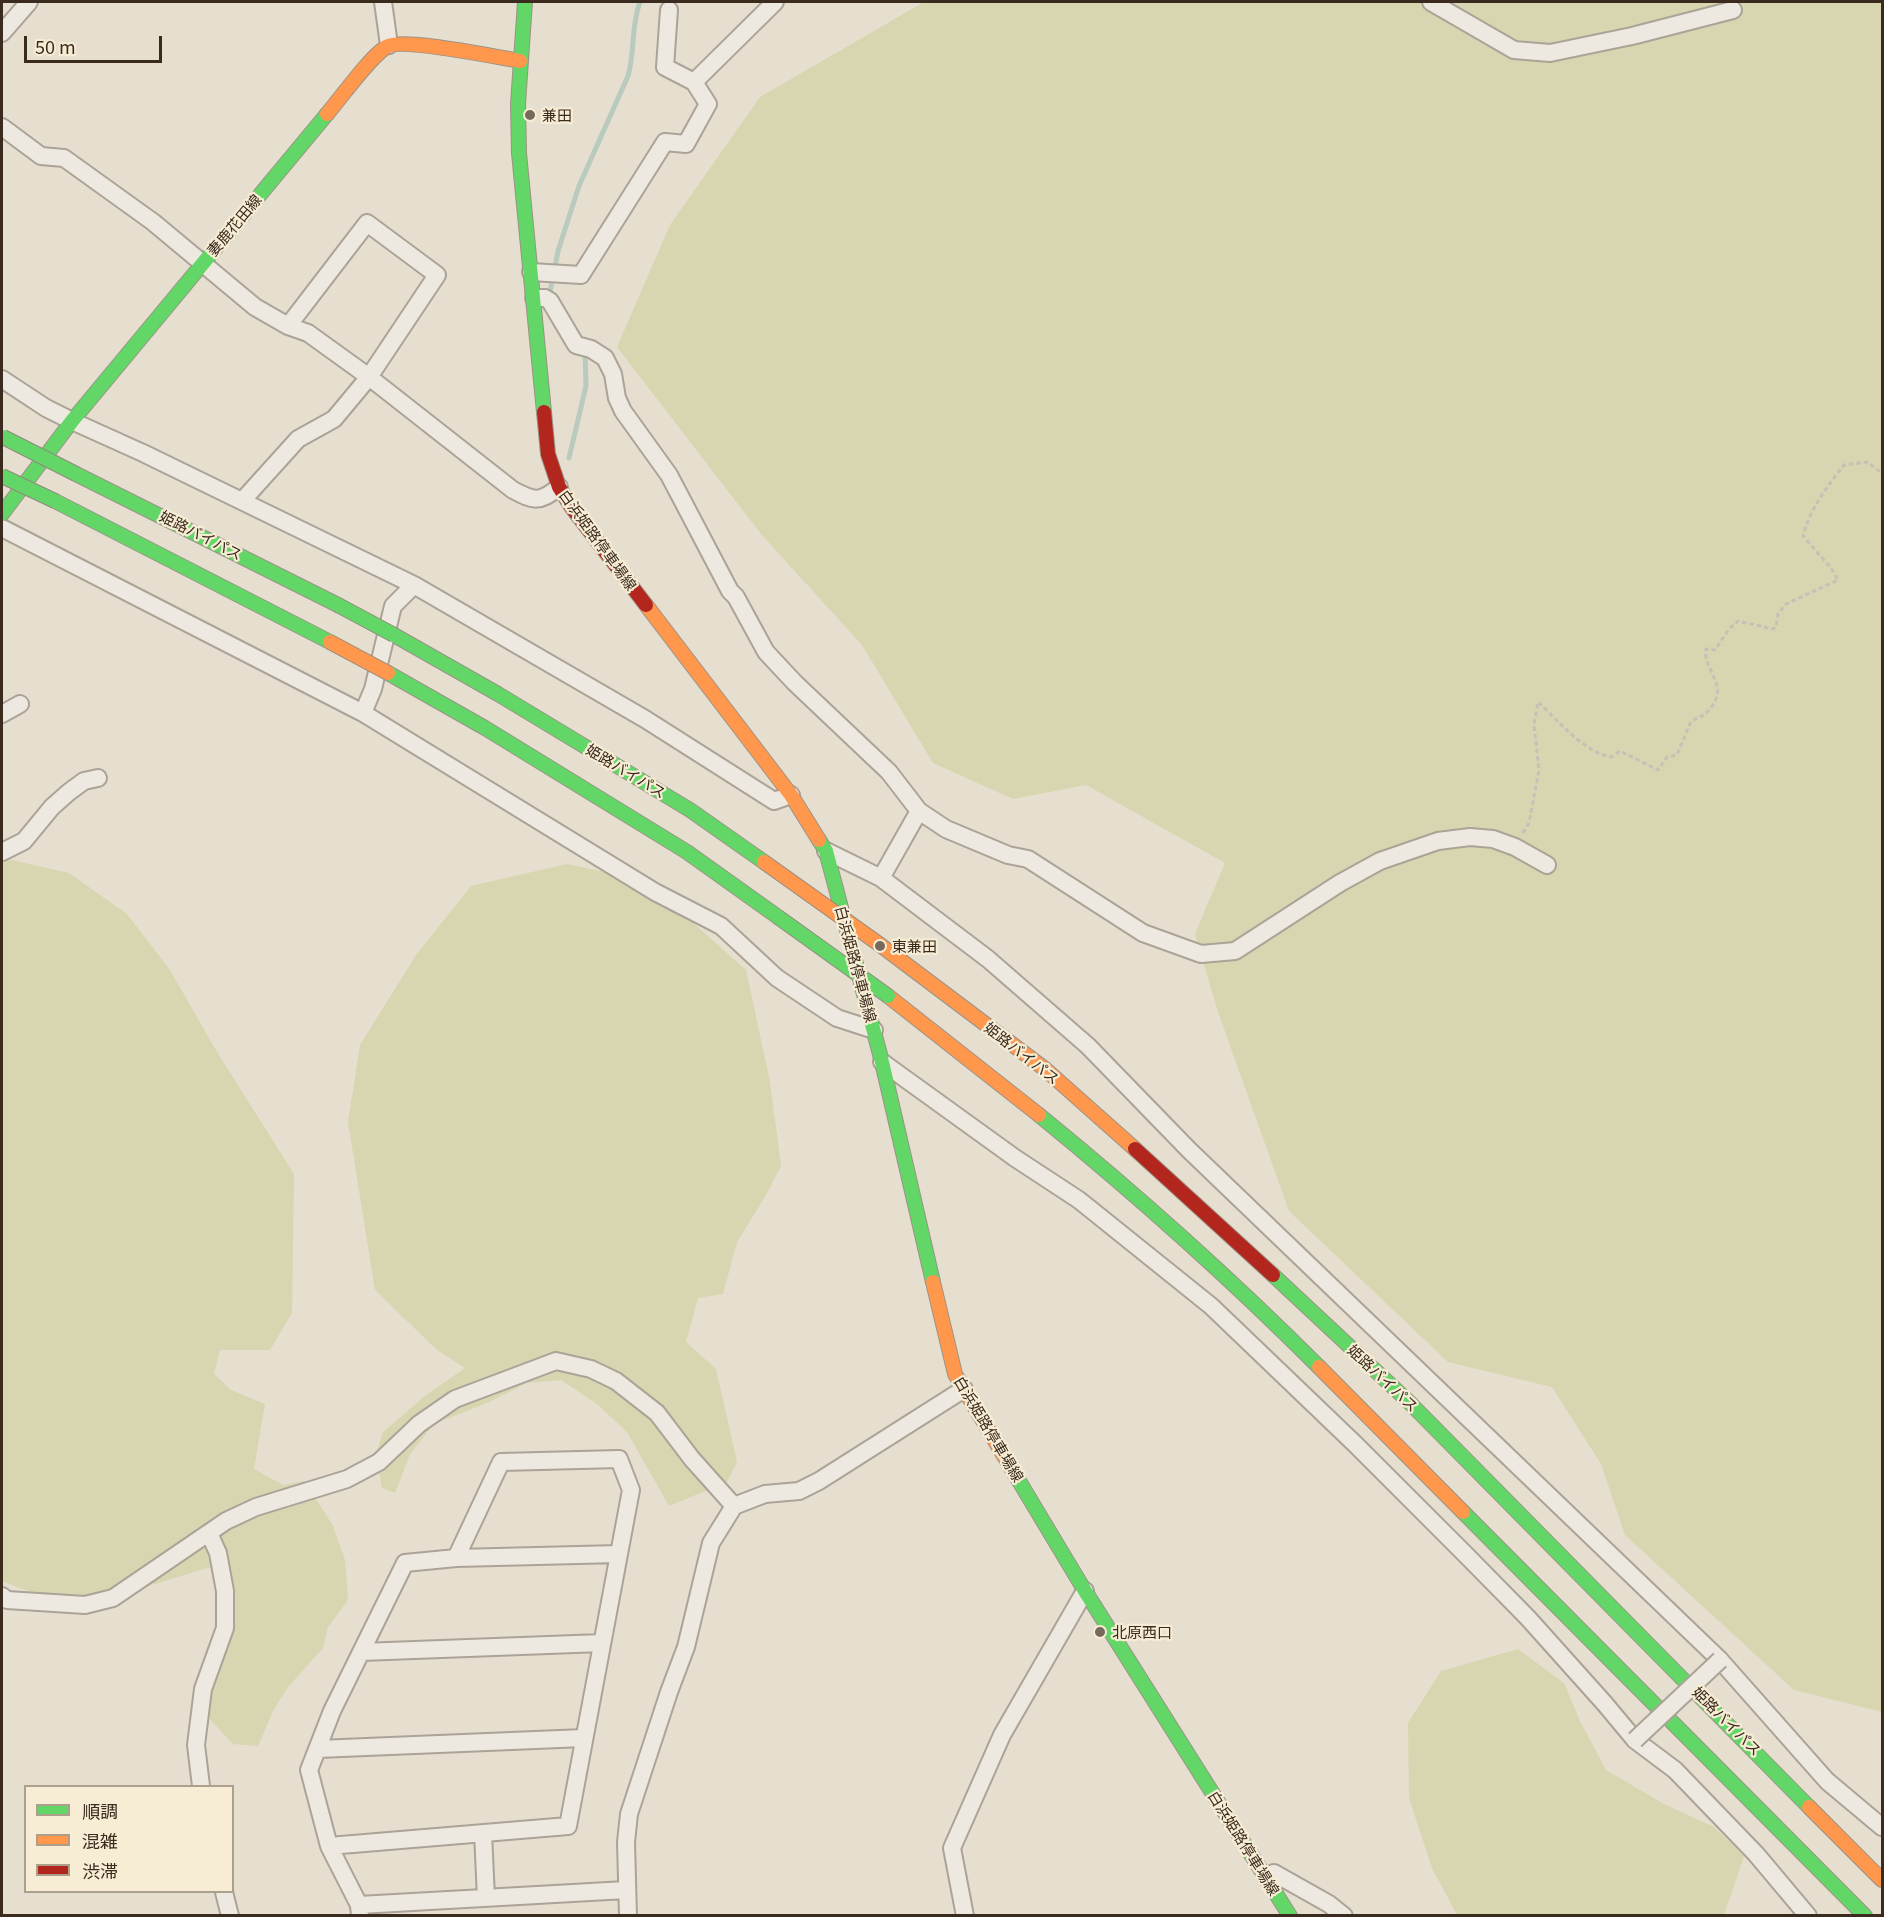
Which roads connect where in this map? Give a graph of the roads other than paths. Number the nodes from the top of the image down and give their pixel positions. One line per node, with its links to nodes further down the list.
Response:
1 (29, 2): 8 (street)
2 (383, 2): 9 (street)
3 (525, 2): 10 (main road, 白浜姫路停車場線)
4 (775, 2): 11 (street)
5 (1431, 2): 7 (street)
6 (669, 10): 11 (street)
7 (1733, 10)
8 (2, 33)
9 (389, 45): 10 (main road); 13 (main road, 妻鹿花田線)
10 (520, 61): 14 (main road, 白浜姫路停車場線)
11 (694, 82): 14 (street)
12 (2, 127): 13 (street)
13 (202, 263): 16 (street); 19 (main road, 妻鹿花田線)
14 (546, 274): 15 (main road, 白浜姫路停車場線)
15 (534, 298): 22 (main road, 白浜姫路停車場線); 32 (street)
16 (288, 326): 17 (street); 17 (street)
17 (369, 377): 22 (street); 23 (street)
18 (2, 379): 19 (street)
19 (72, 421): 23 (street); 24 (main road, 妻鹿花田線)
20 (2, 437): 57 (main road, 姫路バイパス, bridge)
21 (2, 476): 68 (main road, bridge)
22 (558, 487): 31 (main road, 白浜姫路停車場線)
23 (242, 501): 26 (street)
24 (2, 514)
25 (2, 528): 28 (street)
26 (414, 585): 28 (street); 31 (street)
27 (20, 704): 29 (street)
28 (363, 713): 37 (street)
29 (2, 714)
30 (99, 778): 34 (street)
31 (791, 795): 33 (main road, 白浜姫路停車場線)
32 (919, 811): 35 (street); 36 (street)
33 (826, 850): 36 (street); 37 (main road, 白浜姫路停車場線)
34 (2, 852)
35 (1547, 865)
36 (881, 878): 48 (street)
37 (874, 1030): 38 (main road, 白浜姫路停車場線)
38 (882, 1062): 39 (main road, 白浜姫路停車場線); 50 (street)
39 (964, 1389): 40 (street); 44 (main road, 白浜姫路停車場線)
40 (734, 1506): 41 (street); 58 (street)
41 (209, 1533): 45 (street); 52 (street)
42 (619, 1554): 43 (street); 43 (street); 46 (street)
43 (456, 1558): 47 (street)
44 (1085, 1591): 56 (main road, 白浜姫路停車場線); 64 (street)
45 (2, 1596)
46 (602, 1643): 47 (street); 49 (street)
47 (361, 1652): 51 (street)
48 (1720, 1660): 50 (street, bridge); 53 (street)
49 (584, 1738): 51 (street); 54 (street)
50 (1635, 1740): 67 (street)
51 (318, 1749): 55 (street)
52 (201, 1785)
53 (1882, 1827)
54 (483, 1833): 55 (street); 60 (street)
55 (329, 1846): 61 (street)
56 (1266, 1877): 65 (main road, 白浜姫路停車場線); 66 (street)
57 (1882, 1880)
58 (626, 1890): 60 (street); 63 (street)
59 (224, 1893): 62 (street)
60 (486, 1898): 61 (street)
61 (359, 1910)
62 (230, 1916)
63 (628, 1916)
64 (965, 1916)
65 (1290, 1916)
66 (1344, 1916)
67 (1808, 1916)
68 (1865, 1916)

